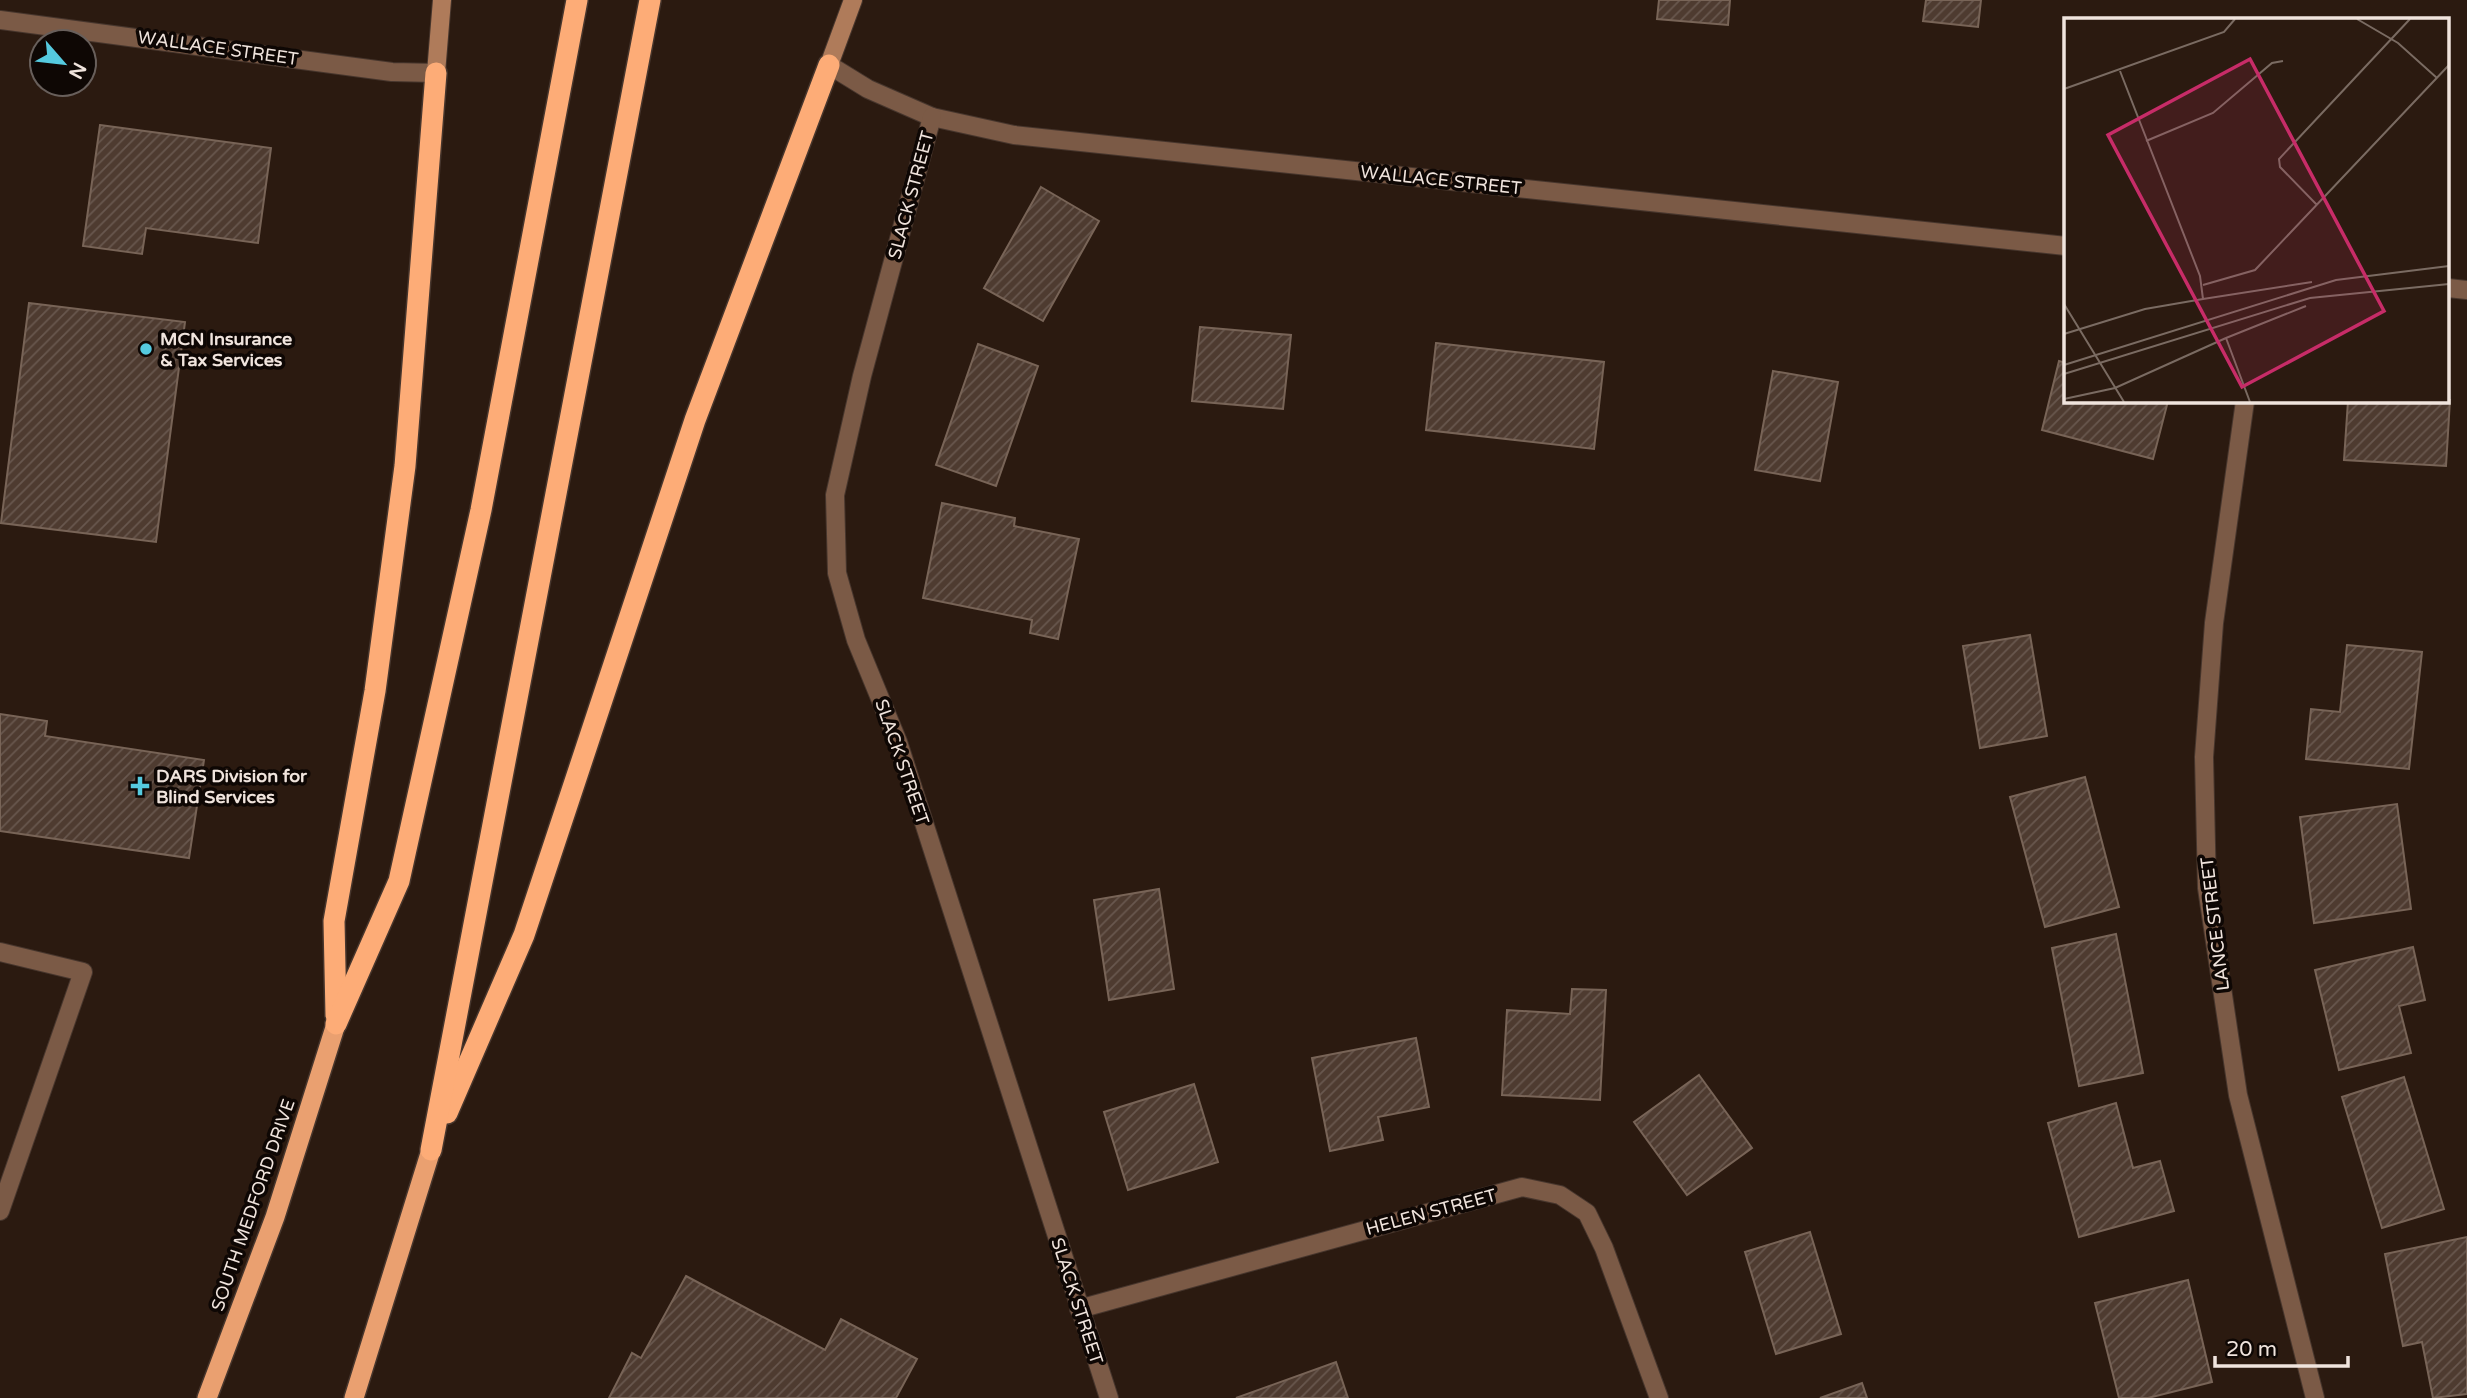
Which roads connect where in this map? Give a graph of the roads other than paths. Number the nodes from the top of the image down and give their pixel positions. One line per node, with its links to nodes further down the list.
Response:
1 (442, 0): 7 (main road)
2 (577, 0): 12 (highway)
3 (650, 0): 13 (highway)
4 (853, 0): 6 (main road)
5 (0, 20): 7 (street, WALLACE STREET)
6 (829, 65): 8 (street, WALLACE STREET); 13 (highway)
7 (436, 74): 12 (highway)
8 (932, 117): 9 (street, WALLACE STREET); 15 (street, SLACK STREET)
9 (2064, 246)
10 (2245, 402): 20 (street, LANCE STREET)
11 (0, 952): 14 (street)
12 (336, 1024): 16 (highway, SOUTH MEDFORD DRIVE)
13 (431, 1150): 17 (highway)
14 (0, 1211)
15 (1079, 1309): 18 (street, SLACK STREET); 19 (street, HELEN STREET)
16 (207, 1398)
17 (354, 1398)
18 (1109, 1398)
19 (1659, 1398)
20 (2315, 1398)

